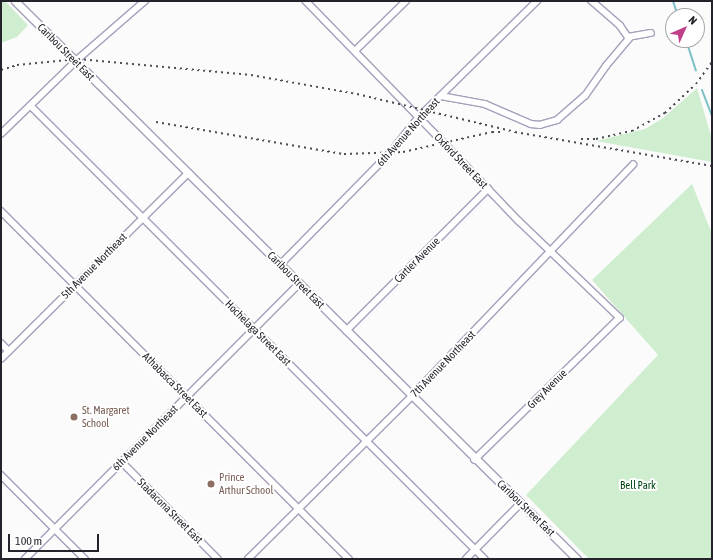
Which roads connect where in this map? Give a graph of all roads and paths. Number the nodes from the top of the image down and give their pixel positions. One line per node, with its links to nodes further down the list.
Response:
1 (15, 1): 10 (street, Caribou Street East)
2 (146, 1): 10 (street)
3 (306, 1): 9 (street, Oxford Street East)
4 (406, 1): 9 (street)
5 (537, 1): 11 (street, 6th Avenue Northeast)
6 (591, 1): 8 (street)
7 (651, 33): 8 (street)
8 (628, 37): 11 (street)
9 (355, 52): 13 (street, Oxford Street East)
10 (75, 61): 12 (street); 16 (street, Caribou Street East)
11 (441, 96): 13 (street, 6th Avenue Northeast)
12 (31, 106): 14 (street); 19 (street, Hochelaga Street East)
13 (418, 118): 17 (street, Oxford Street East, bridge); 21 (street, 6th Avenue Northeast)
14 (1, 134)
15 (633, 165): 20 (street, 7th Avenue Northeast)
16 (188, 173): 19 (street, 5th Avenue Northeast); 21 (street, Caribou Street East)
17 (488, 189): 20 (street, Oxford Street East); 26 (street, Cartier Avenue)
18 (1, 211): 23 (street, Athabasca Street East)
19 (143, 218): 23 (street, 5th Avenue Northeast); 25 (street, Hochelaga Street East)
20 (553, 251): 24 (street, Oxford Street East); 31 (street, 7th Avenue Northeast)
21 (280, 265): 22 (street, Caribou Street East)
22 (299, 284): 25 (street, 6th Avenue Northeast); 26 (street, Caribou Street East)
23 (76, 285): 28 (street, 5th Avenue Northeast); 30 (street, Athabasca Street East)
24 (620, 318): 33 (street, Grey Avenue)
25 (254, 329): 30 (street, 6th Avenue Northeast); 32 (street, Hochelaga Street East)
26 (346, 331): 31 (street, Caribou Street East)
27 (1, 343): 28 (street)
28 (9, 351): 29 (street, 5th Avenue Northeast)
29 (1, 359)
30 (187, 396): 34 (street, 6th Avenue Northeast); 37 (street, Athabasca Street East)
31 (412, 396): 32 (street, 7th Avenue Northeast); 33 (street, Caribou Street East)
32 (366, 441): 37 (street, 7th Avenue Northeast); 39 (street, Hochelaga Street East)
33 (475, 460): 36 (street, Caribou Street East)
34 (122, 462): 38 (street, 6th Avenue Northeast); 42 (street, Stadacona Street East)
35 (1, 475): 38 (street)
36 (521, 503): 39 (street); 47 (street, Caribou Street East)
37 (299, 508): 43 (street, 7th Avenue Northeast); 44 (street, Athabasca Street East)
38 (55, 529): 40 (street, 6th Avenue Northeast); 41 (street)
39 (476, 550): 45 (street); 46 (street, Hochelaga Street East)
40 (25, 559)
41 (85, 559)
42 (218, 559)
43 (248, 559)
44 (349, 559)
45 (466, 559)
46 (484, 559)
47 (577, 559)

